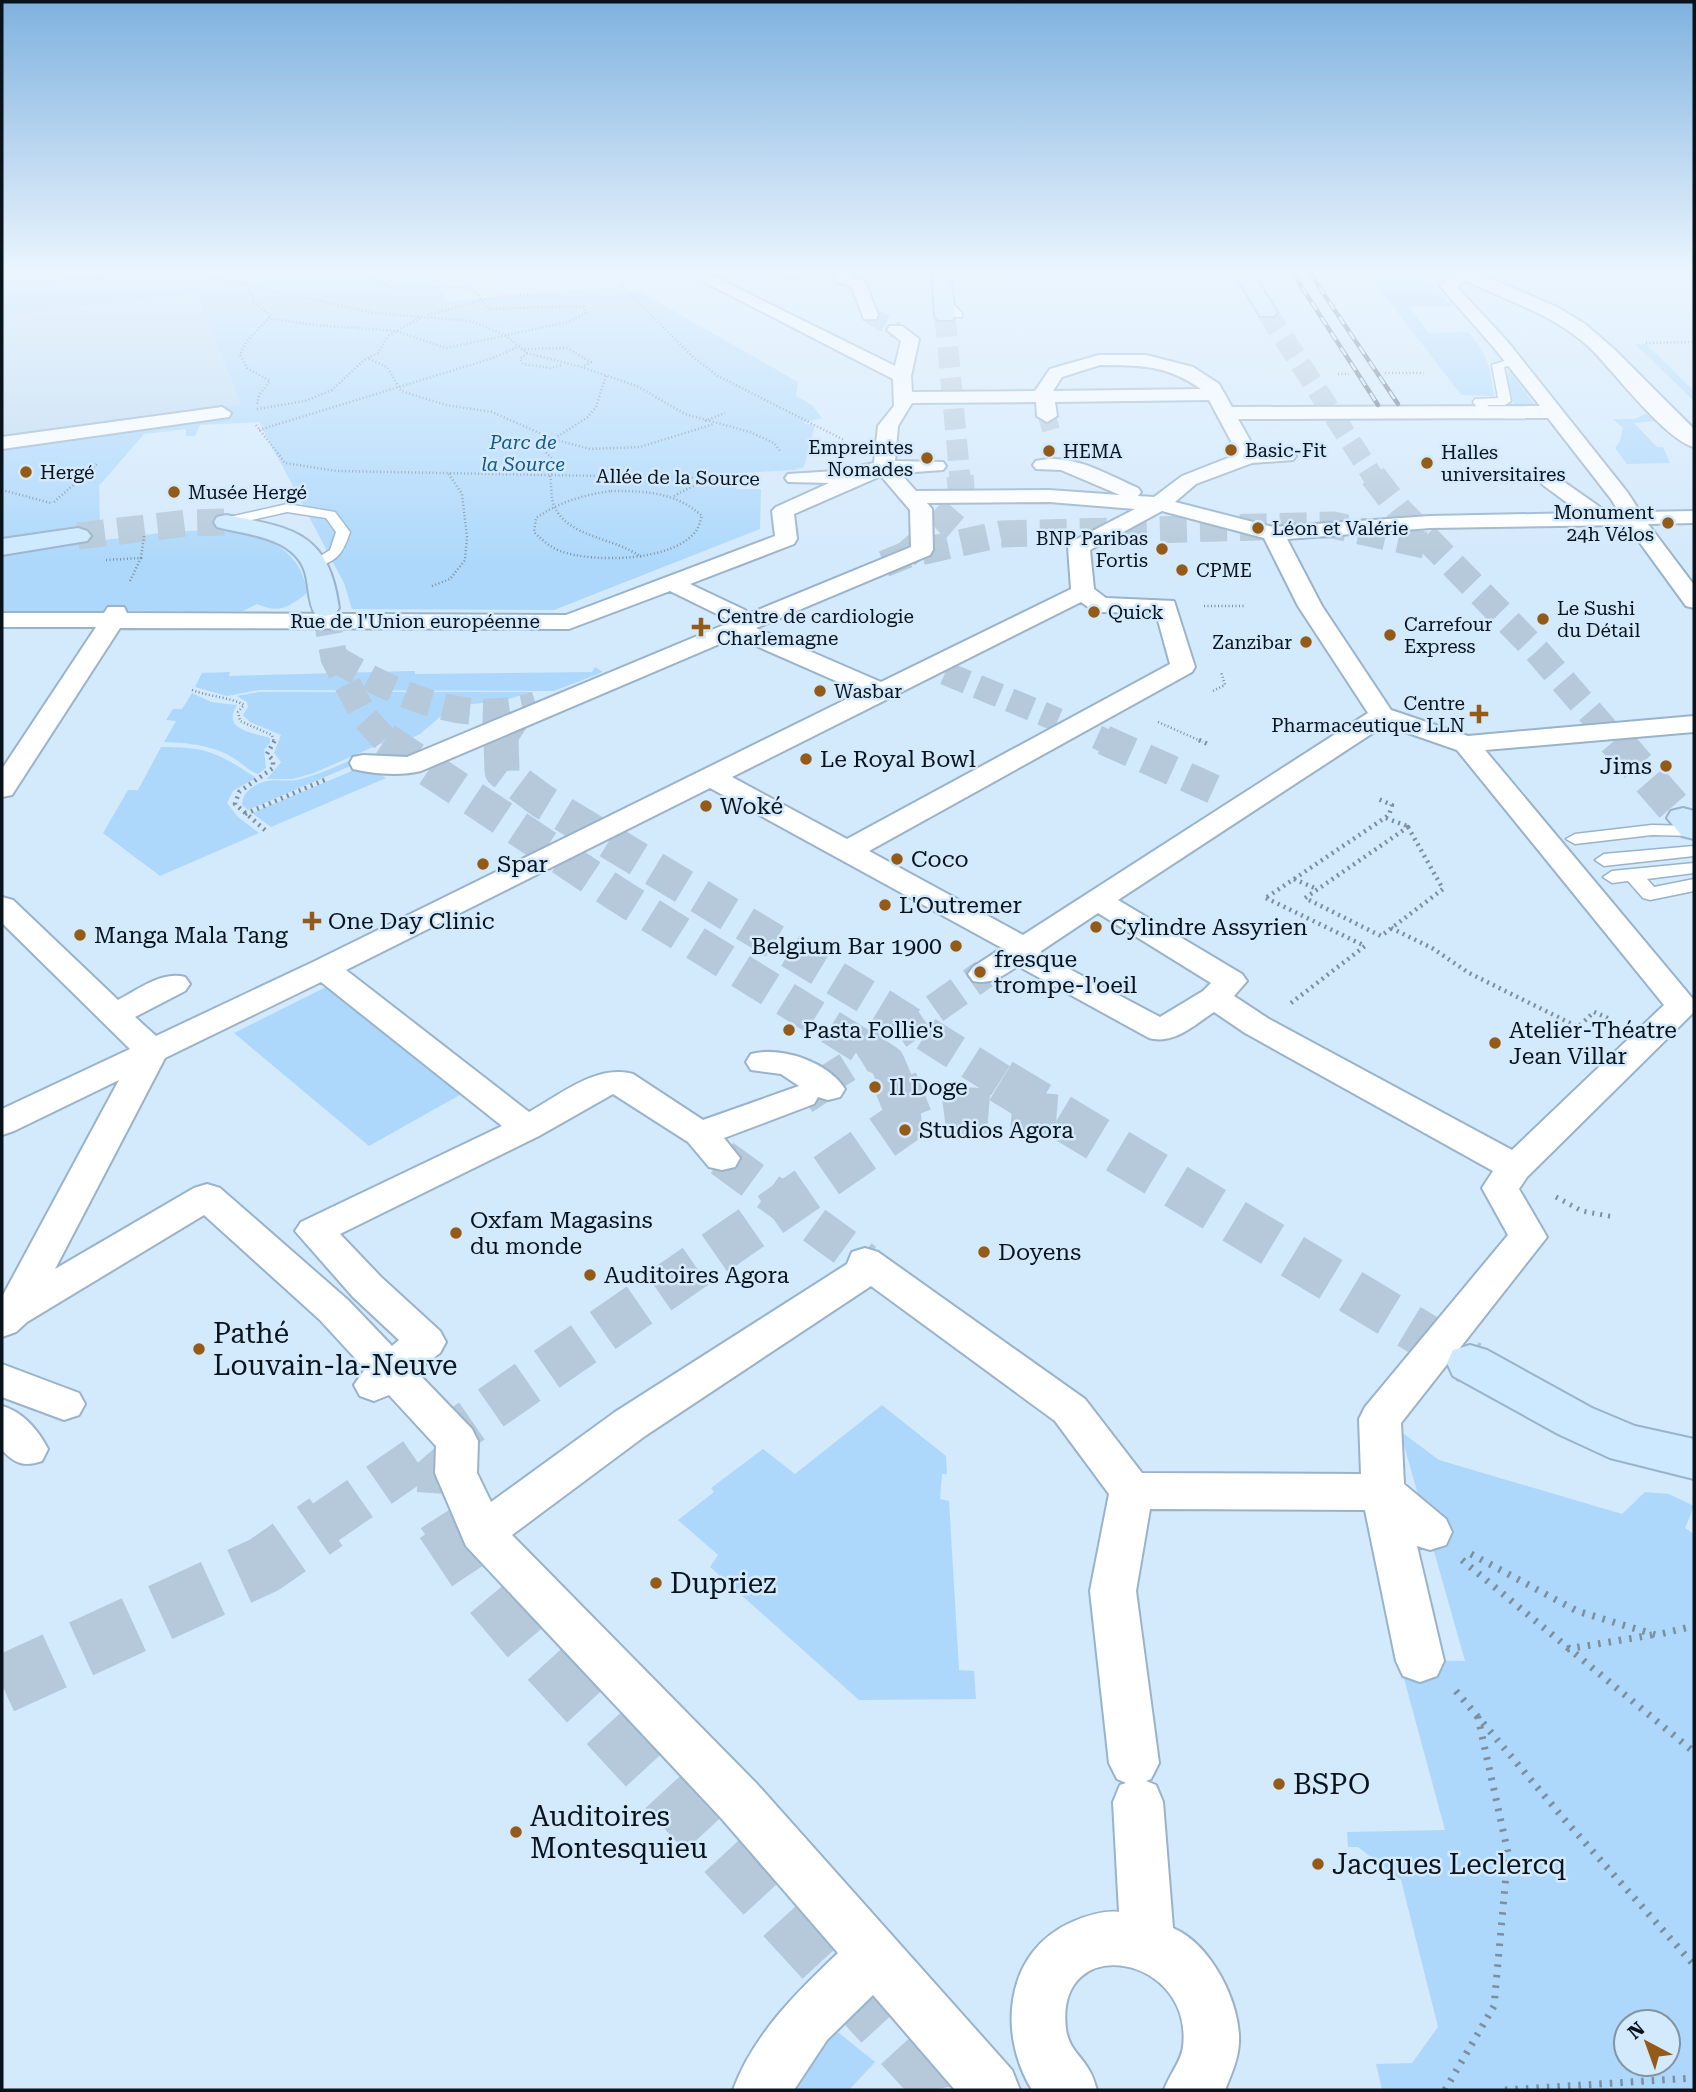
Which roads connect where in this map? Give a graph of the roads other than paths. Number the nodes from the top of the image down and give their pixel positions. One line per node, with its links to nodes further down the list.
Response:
1 (889, 370): 8 (street)
2 (903, 370): 8 (street)
3 (1064, 370): 15 (street)
4 (1183, 370): 11 (street)
5 (1498, 370): 12 (lane)
6 (1521, 370): 13 (street)
7 (1623, 370): 16 (street)
8 (902, 376): 10 (street)
9 (1021, 390): 15 (street)
10 (903, 402): 15 (street); 21 (street)
11 (1226, 404): 13 (street); 15 (street); 19 (street)
12 (1484, 408)
13 (1553, 412): 26 (street)
14 (222, 413): 17 (street)
15 (1050, 431): 25 (street)
16 (1694, 440)
17 (2, 443)
18 (1286, 456): 19 (street)
19 (1249, 457): 25 (street)
20 (936, 466): 21 (street)
21 (884, 467): 22 (street); 24 (street); 34 (street, Rue de l'Union européenne)
22 (795, 478)
23 (1550, 481): 28 (street)
24 (910, 497): 25 (street); 40 (street)
25 (1159, 504): 30 (street); 35 (street)
26 (1632, 517): 27 (street); 28 (street); 36 (street)
27 (1694, 517)
28 (1603, 519): 30 (street)
29 (226, 522): 33 (main road); 33 (lane)
30 (1273, 534): 42 (street)
31 (78, 536): 32 (main road)
32 (2, 547)
33 (316, 564): 37 (main road)
34 (671, 583): 38 (street, Rue de l'Union européenne); 40 (street)
35 (1083, 592): 41 (street); 43 (street)
36 (1694, 601)
37 (325, 608)
38 (112, 619): 39 (street, Rue de l'Union européenne); 51 (street)
39 (2, 620)
40 (738, 629): 41 (street); 47 (street)
41 (882, 692): 50 (street)
42 (1382, 715): 46 (street); 49 (street)
43 (1065, 723): 45 (street); 55 (street)
44 (1694, 724): 46 (street)
45 (1097, 737)
46 (1466, 744): 71 (street)
47 (363, 763)
48 (1255, 765): 49 (street)
49 (1285, 777): 59 (street)
50 (713, 778): 55 (street); 62 (street)
51 (2, 789)
52 (1690, 826): 53 (lane)
53 (1575, 839)
54 (1694, 851): 57 (lane)
55 (845, 852): 61 (street)
56 (1694, 869): 57 (lane)
57 (1633, 875): 58 (lane)
58 (1694, 885)
59 (1097, 900): 61 (street); 65 (street)
60 (2, 906): 66 (street)
61 (1025, 949): 63 (street); 65 (street)
62 (324, 970): 67 (street); 70 (street)
63 (984, 974)
64 (174, 985): 66 (street)
65 (1214, 998): 71 (street)
66 (112, 1012): 67 (street)
67 (152, 1051): 69 (street); 72 (street)
68 (763, 1062): 70 (street)
69 (2, 1124)
70 (527, 1128): 74 (street)
71 (1514, 1168): 79 (street)
72 (5, 1317): 74 (street)
73 (1470, 1363): 77 (main road)
74 (382, 1376): 81 (street)
75 (2, 1380): 76 (street)
76 (64, 1404)
77 (1694, 1459)
78 (1132, 1491): 79 (street); 81 (street); 83 (street)
79 (1383, 1492): 80 (street); 82 (street)
80 (1430, 1532)
81 (482, 1533): 84 (street)
82 (1420, 1661)
83 (1148, 1945): 85 (street); 88 (street)
84 (873, 1957): 86 (street); 87 (street)
85 (1060, 2086)
86 (761, 2090)
87 (992, 2090)
88 (1192, 2090)

